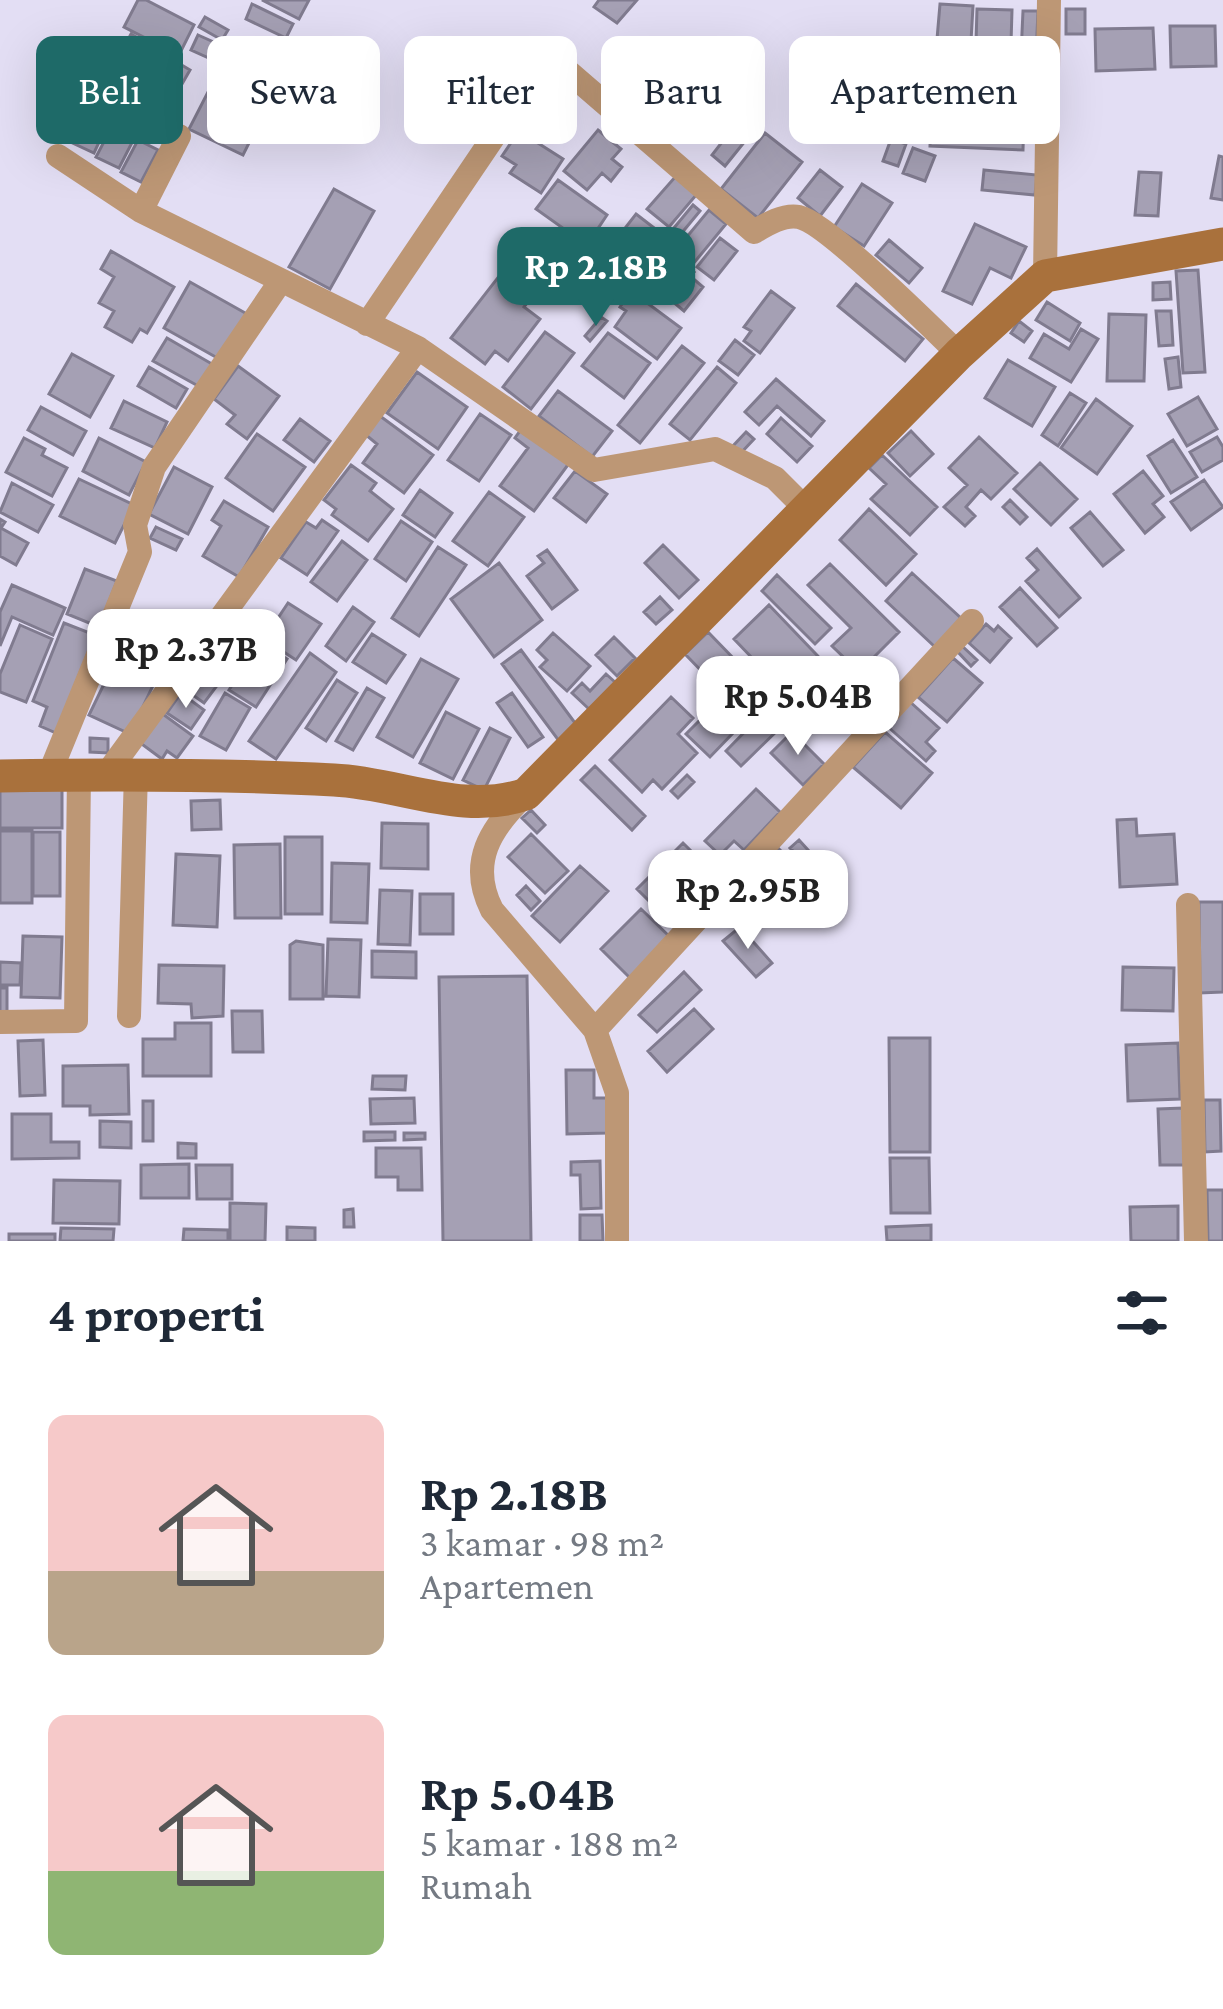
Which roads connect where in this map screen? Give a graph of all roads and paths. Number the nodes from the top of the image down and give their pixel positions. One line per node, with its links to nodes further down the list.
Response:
1 (1049, 0): 6 (street)
2 (175, 144): 4 (street)
3 (58, 156): 4 (street)
4 (141, 212): 7 (street)
5 (1223, 244): 6 (street)
6 (1045, 277): 10 (street)
7 (280, 282): 8 (street); 13 (street)
8 (367, 325): 9 (street); 10 (street)
9 (418, 348): 11 (street); 13 (street)
10 (959, 354): 11 (street)
11 (807, 510): 15 (street)
12 (972, 621): 19 (street)
13 (93, 773): 14 (street); 15 (street); 17 (street); 18 (street)
14 (0, 776)
15 (526, 794): 19 (street)
16 (1188, 905): 21 (street)
17 (129, 1016)
18 (0, 1022)
19 (596, 1030): 20 (street)
20 (616, 1241)
21 (1196, 1241)

